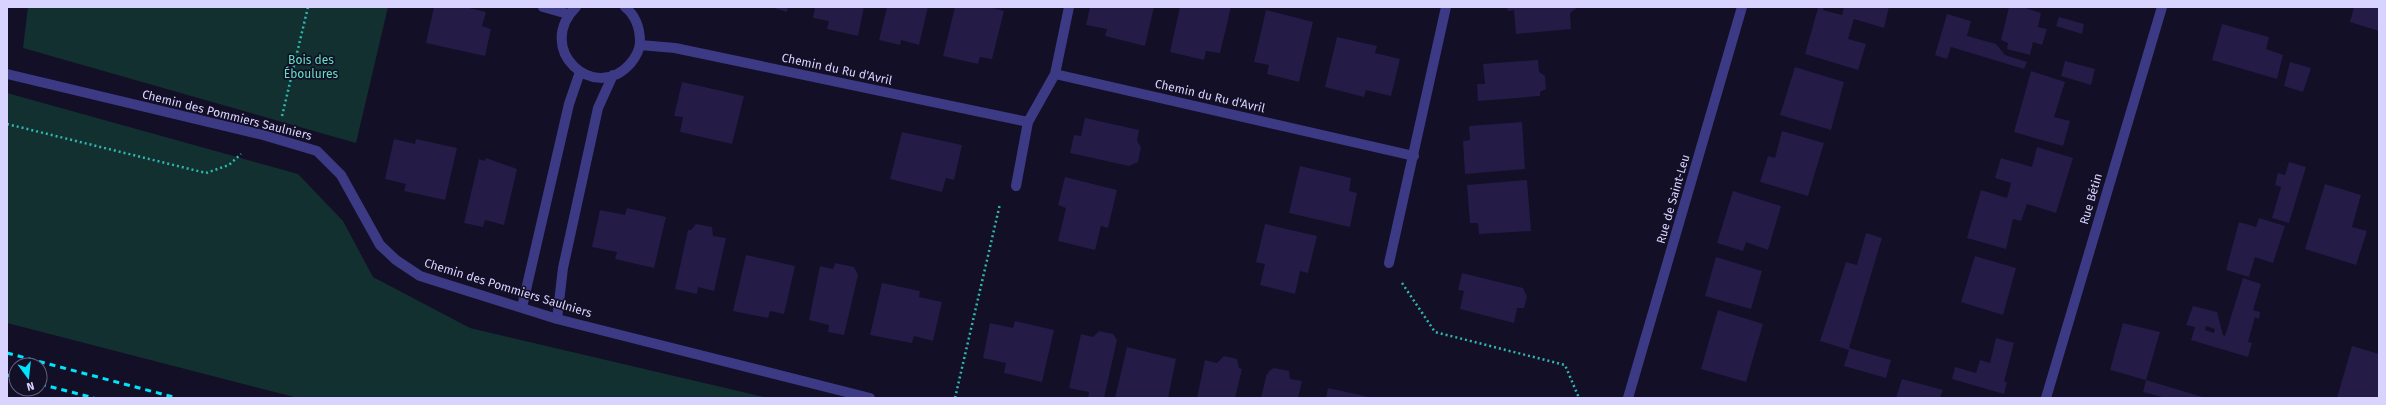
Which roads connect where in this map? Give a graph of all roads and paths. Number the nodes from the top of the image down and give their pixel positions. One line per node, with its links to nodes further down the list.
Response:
1 (308, 7): 17 (path)
2 (543, 7): 8 (street)
3 (625, 7): 9 (street)
4 (1069, 7): 12 (street)
5 (1446, 7): 18 (street)
6 (1742, 7): 26 (street, Rue de Saint-Leu)
7 (2162, 7): 27 (street, Rue Bétin)
8 (572, 11): 10 (street)
9 (640, 45): 13 (street); 14 (street, Chemin du Ru d'Avril)
10 (580, 72): 13 (street); 21 (street)
11 (7, 74): 16 (street, Chemin des Pommiers Saulniers)
12 (1055, 74): 14 (street); 18 (street, Chemin du Ru d'Avril)
13 (614, 76): 22 (street)
14 (1028, 122): 19 (street)
15 (7, 124): 16 (path)
16 (263, 135): 17 (street, Chemin des Pommiers Saulniers)
17 (277, 139): 21 (street, Chemin des Pommiers Saulniers)
18 (1414, 156): 20 (street)
19 (1016, 186): 24 (path)
20 (1389, 263): 25 (path)
21 (522, 307): 22 (street, Chemin des Pommiers Saulniers)
22 (557, 319): 23 (street, Chemin des Pommiers Saulniers)
23 (870, 398)
24 (955, 398)
25 (1579, 398)
26 (1628, 398)
27 (2046, 398)

